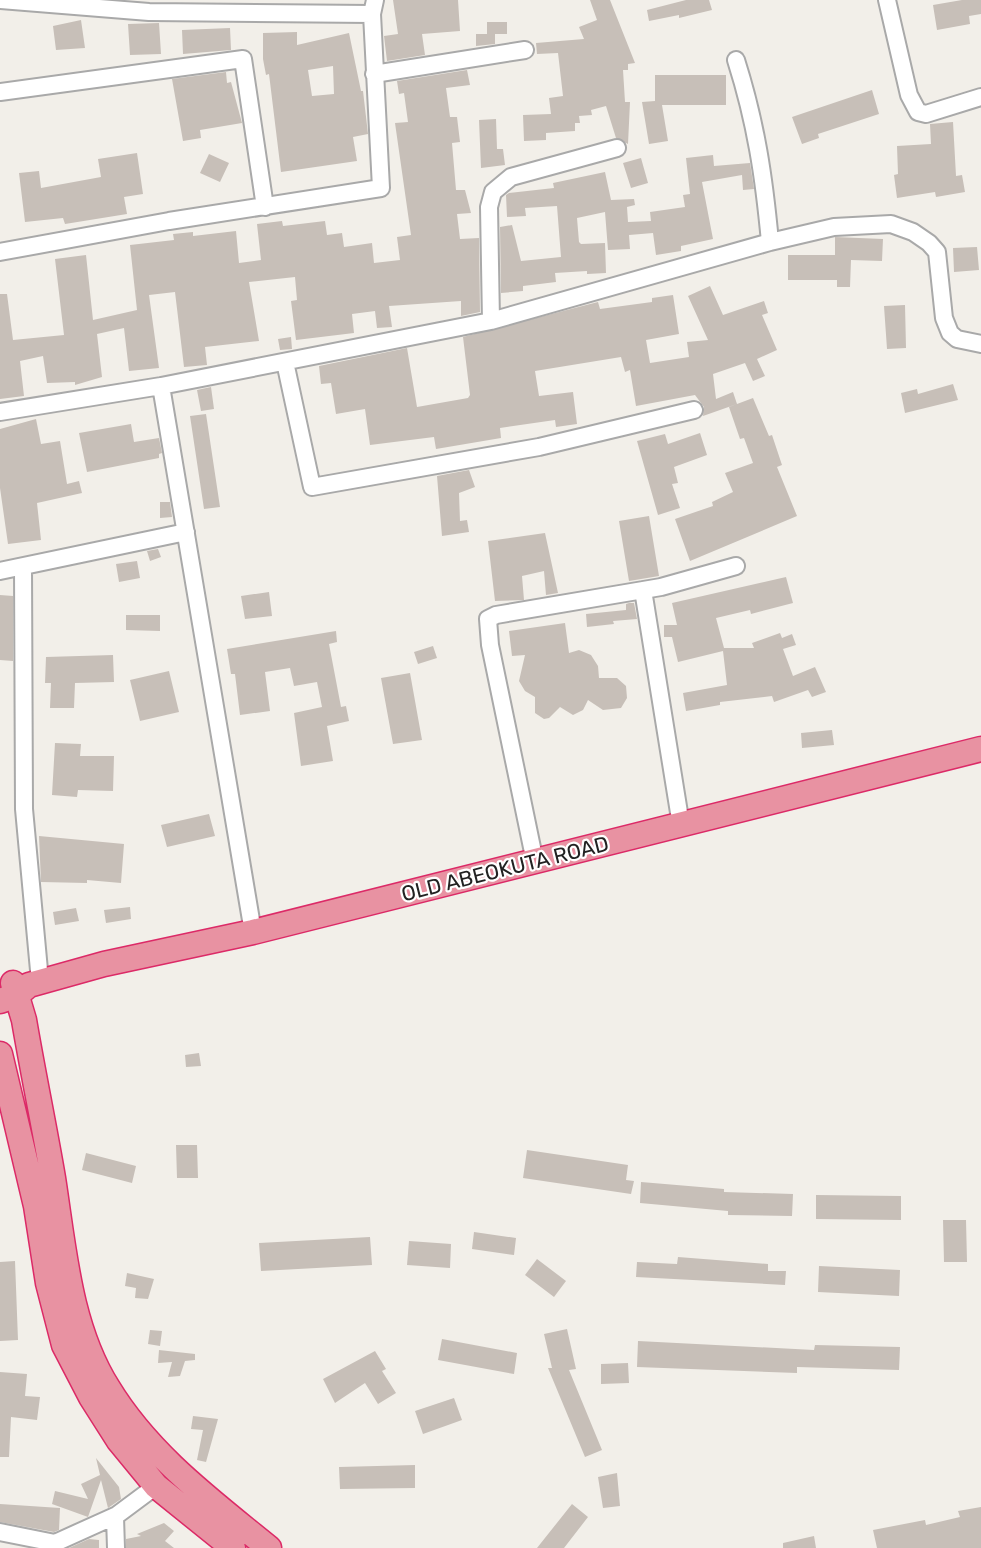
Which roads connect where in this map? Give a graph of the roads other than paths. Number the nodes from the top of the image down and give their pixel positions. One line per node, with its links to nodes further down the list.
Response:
1 (0, 0): 3 (street)
2 (887, 0): 8 (street)
3 (373, 7): 6 (street)
4 (525, 50): 6 (street)
5 (736, 60): 11 (street)
6 (374, 74): 10 (street)
7 (0, 92): 10 (street)
8 (981, 97)
9 (617, 148): 13 (street)
10 (265, 207): 12 (street)
11 (770, 242): 13 (street); 14 (street)
12 (0, 252)
13 (491, 321): 15 (street)
14 (981, 344)
15 (285, 362): 16 (street); 17 (street)
16 (161, 386): 18 (street); 19 (street)
17 (694, 410)
18 (0, 412)
19 (186, 532): 21 (street); 27 (street)
20 (736, 566): 23 (street)
21 (23, 567): 22 (street); 28 (street)
22 (0, 571)
23 (643, 590): 25 (street); 26 (street)
24 (981, 749): 25 (highway, OLD ABEOKUTA ROAD)
25 (681, 825): 26 (highway, OLD ABEOKUTA ROAD)
26 (535, 862): 27 (highway, OLD ABEOKUTA ROAD)
27 (253, 932): 28 (highway, OLD ABEOKUTA ROAD)
28 (17, 988): 35 (highway)
29 (0, 1054): 30 (highway)
30 (156, 1486): 31 (street); 34 (highway)
31 (115, 1517): 32 (street); 33 (street)
32 (0, 1532)
33 (117, 1548)
34 (233, 1548)
35 (269, 1548)

